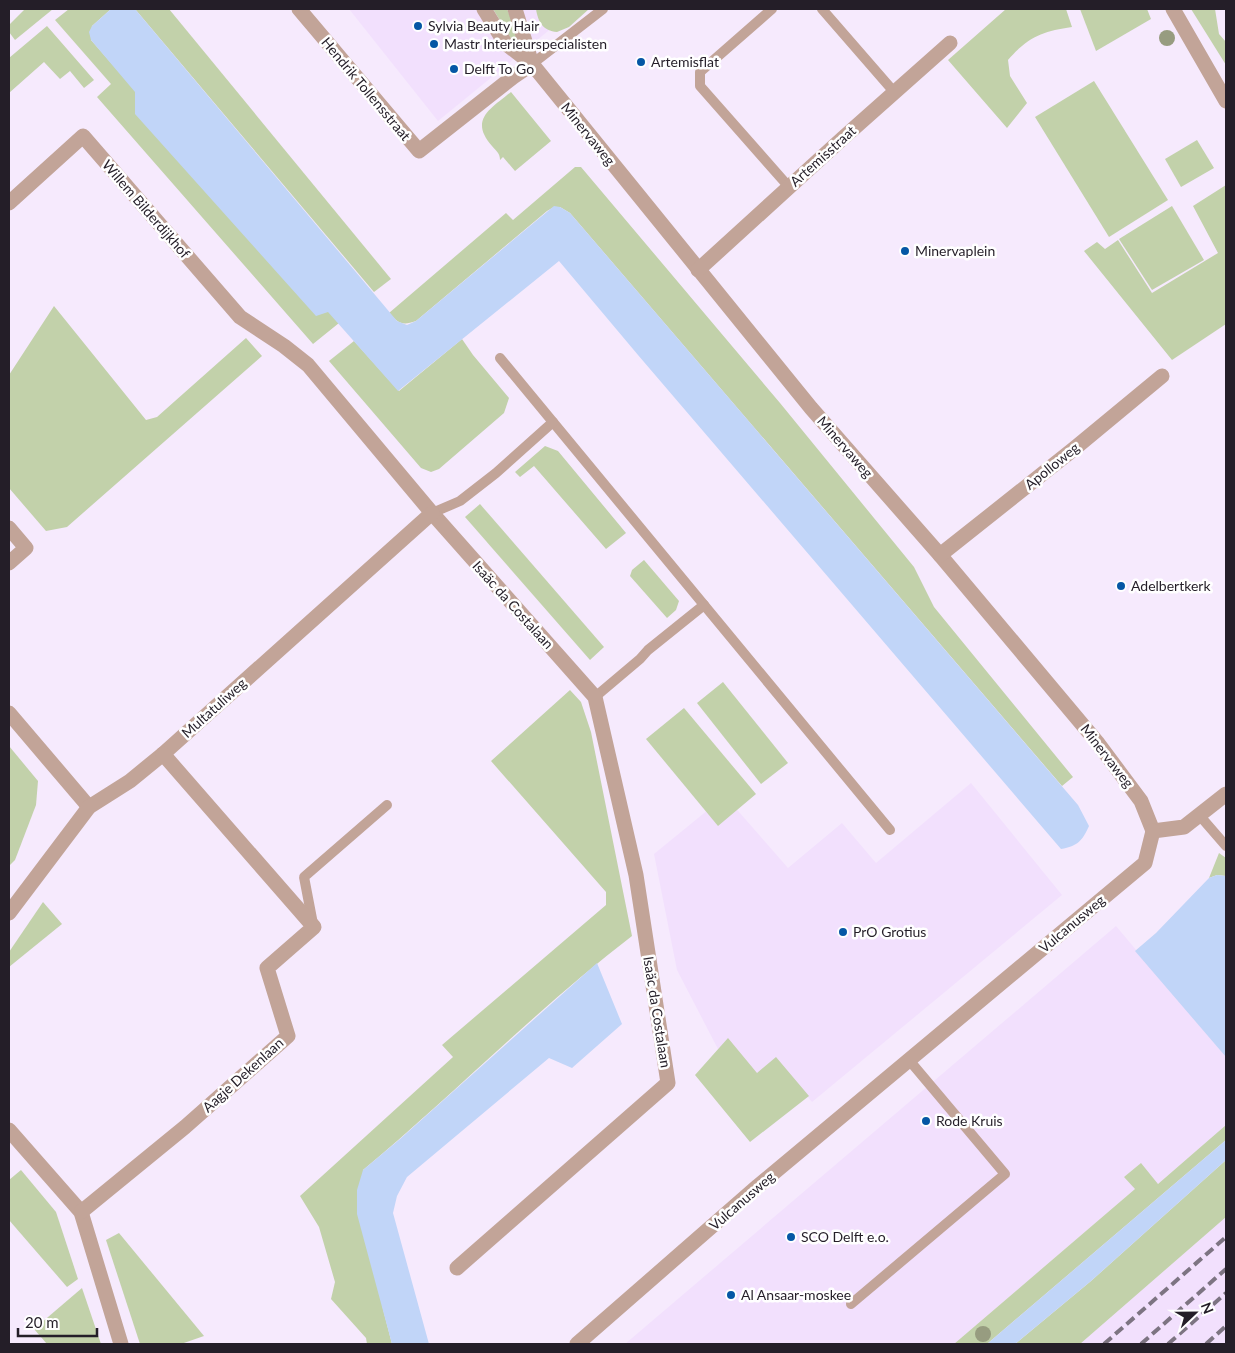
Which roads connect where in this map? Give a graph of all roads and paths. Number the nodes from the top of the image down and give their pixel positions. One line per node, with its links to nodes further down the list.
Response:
1 (299, 9): 9 (street, Hendrik Tollensstraat)
2 (484, 9): 9 (street, Minervaweg)
3 (515, 9): 9 (street, Minervaweg)
4 (603, 9): 9 (lane)
5 (772, 9): 12 (lane)
6 (822, 9): 10 (lane)
7 (1173, 9): 11 (street)
8 (950, 43): 10 (street, Artemisstraat)
9 (532, 64): 14 (street, Minervaweg)
10 (895, 93): 12 (street, Artemisstraat)
11 (1226, 101)
12 (789, 187): 14 (street, Artemisstraat)
13 (9, 202): 15 (street, Willem Bilderdijkhof)
14 (698, 270): 21 (street, Minervaweg)
15 (284, 346): 19 (street, Isaäc da Costalaan)
16 (500, 358): 18 (lane)
17 (1162, 376): 21 (street, Apolloweg)
18 (553, 422): 19 (lane); 23 (lane)
19 (432, 513): 24 (street, Isaäc da Costalaan); 26 (street, Multatuliweg)
20 (9, 528): 22 (street)
21 (940, 555): 32 (street, Minervaweg)
22 (9, 563)
23 (704, 605): 24 (lane); 31 (lane)
24 (595, 697): 39 (street, Isaäc da Costalaan)
25 (9, 713): 29 (street)
26 (163, 754): 29 (street, Multatuliweg); 35 (street)
27 (1226, 794): 30 (street)
28 (387, 805): 35 (lane)
29 (89, 807): 34 (street, Multatuliweg)
30 (1200, 816): 32 (street); 33 (lane)
31 (890, 830)
32 (1153, 831): 36 (street, Vulcanusweg)
33 (1226, 846)
34 (9, 913)
35 (314, 927): 38 (street, Aagje Dekenlaan)
36 (909, 1060): 40 (lane); 42 (street, Vulcanusweg)
37 (9, 1130): 38 (street)
38 (81, 1212): 41 (street)
39 (457, 1268)
40 (850, 1304)
41 (121, 1344)
42 (577, 1344)

